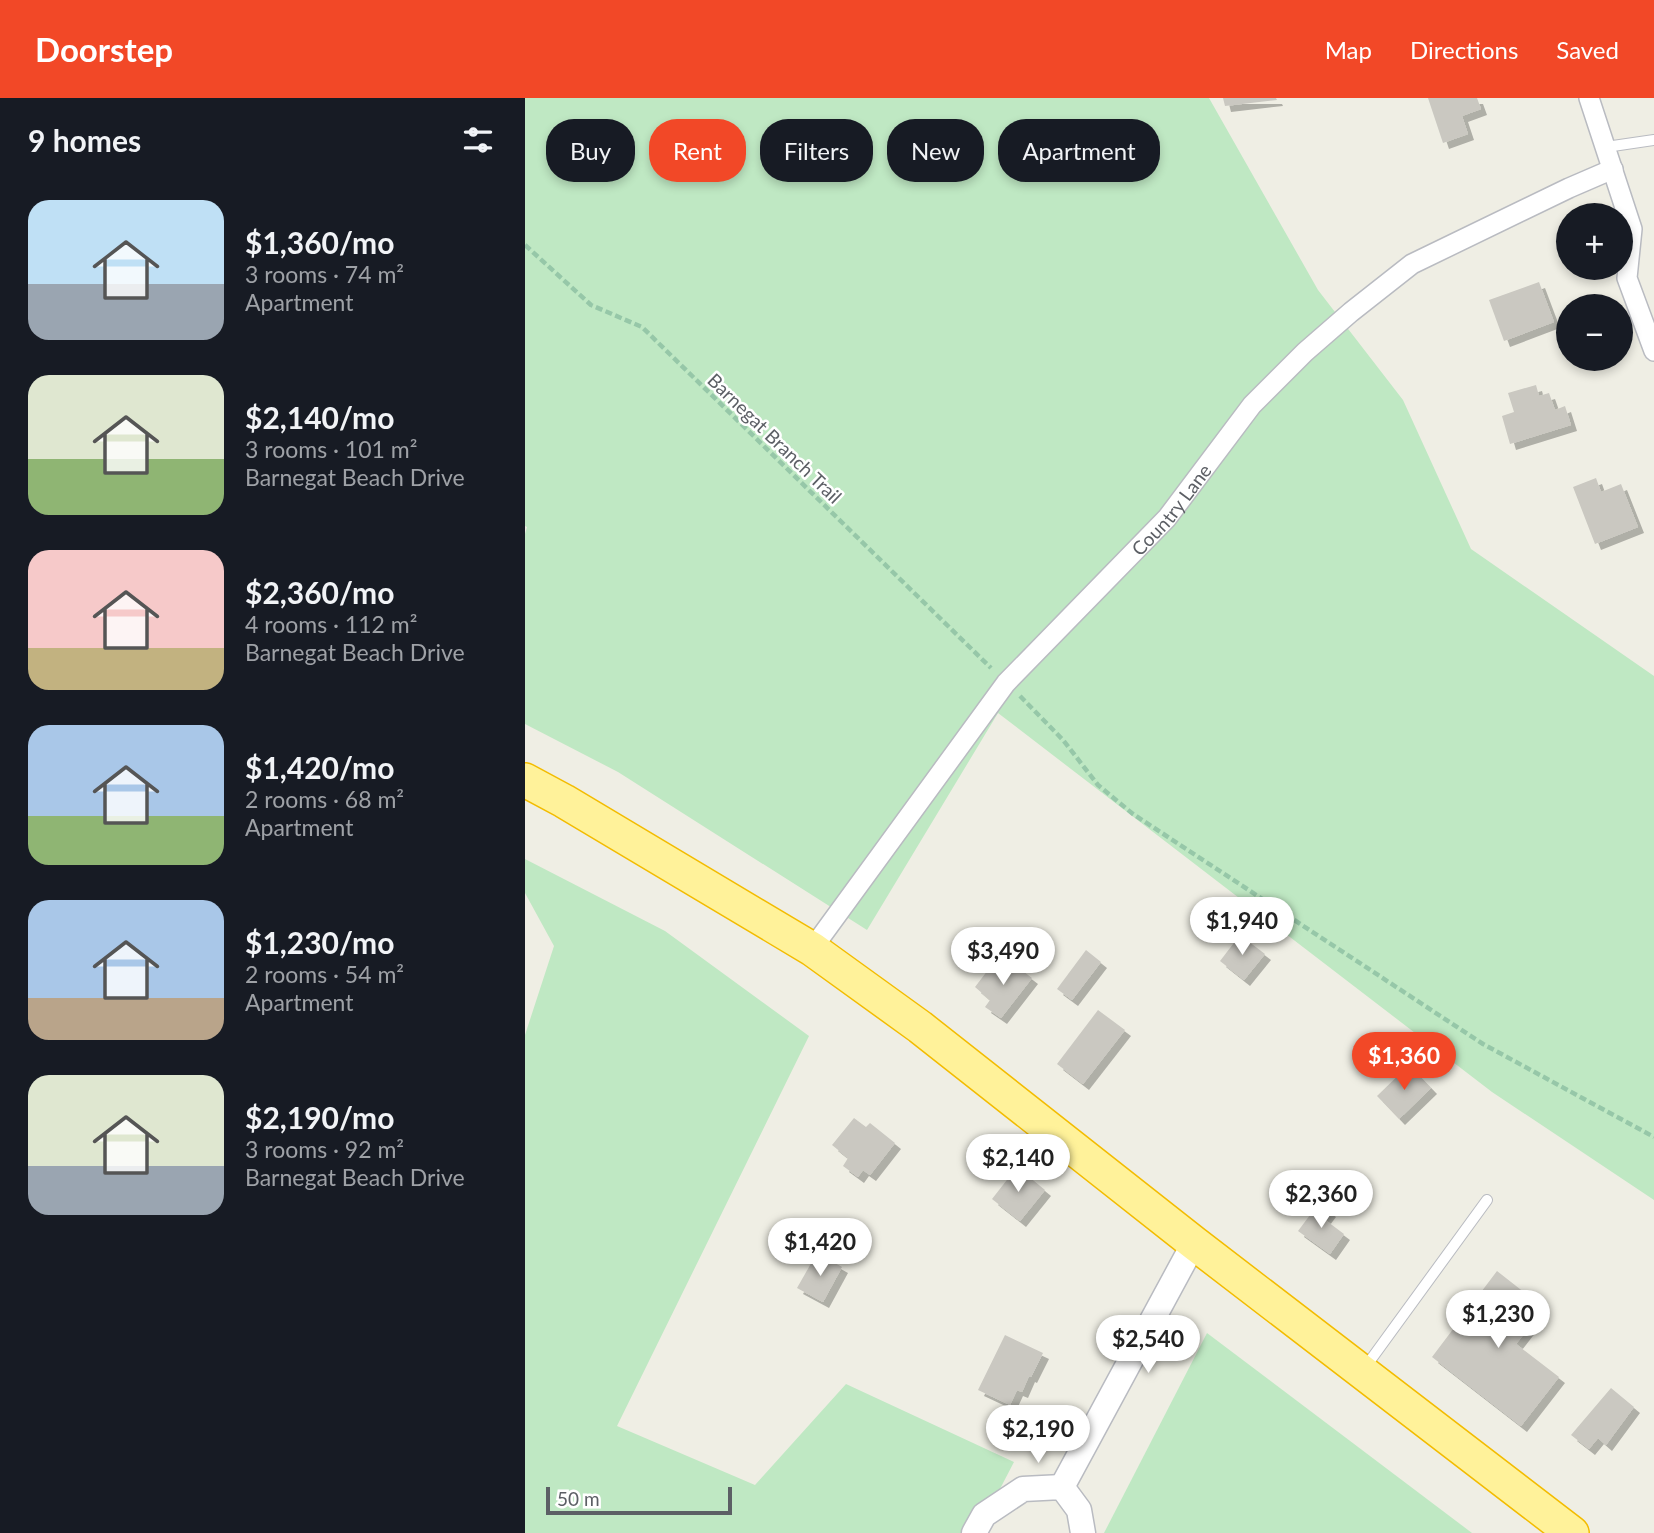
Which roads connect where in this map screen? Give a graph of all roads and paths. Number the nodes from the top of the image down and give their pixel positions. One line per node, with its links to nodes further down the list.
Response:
1 (1588, 98): 3 (street)
2 (1654, 140): 3 (lane)
3 (1606, 147): 4 (street)
4 (1613, 169): 6 (street); 10 (street, Country Lane)
5 (525, 245): 7 (path, Barnegat Branch Trail)
6 (1654, 351)
7 (992, 670)
8 (1021, 697): 11 (path)
9 (525, 780): 10 (highway)
10 (812, 949): 13 (highway)
11 (1654, 1137)
12 (1487, 1200): 14 (lane)
13 (1193, 1242): 14 (highway); 15 (street)
14 (1361, 1372): 18 (highway)
15 (1062, 1487): 16 (street); 17 (street)
16 (974, 1533)
17 (1083, 1533)
18 (1573, 1533)

